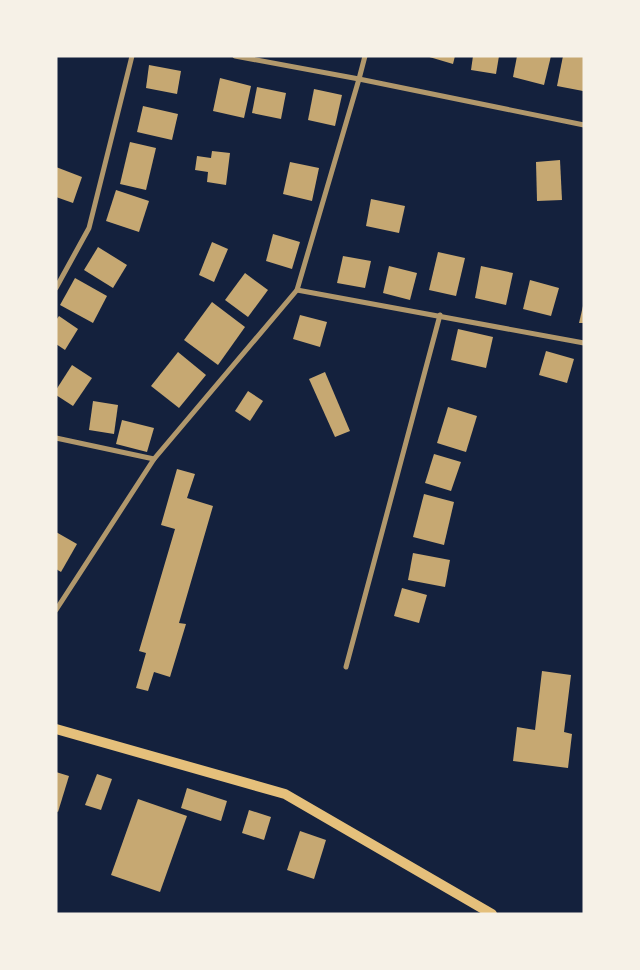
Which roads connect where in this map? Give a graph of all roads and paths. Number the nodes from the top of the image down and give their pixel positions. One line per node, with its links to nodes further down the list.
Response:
1 (132, 56): 6 (street)
2 (234, 56): 4 (street)
3 (365, 56): 4 (street)
4 (360, 79): 5 (street); 7 (street)
5 (584, 126)
6 (56, 288)
7 (297, 290): 8 (street); 11 (street)
8 (440, 316): 9 (street); 13 (street)
9 (584, 343)
10 (56, 438): 11 (street)
11 (154, 459): 12 (street)
12 (56, 610)
13 (346, 667)
14 (56, 729): 15 (main road)
15 (492, 914)

